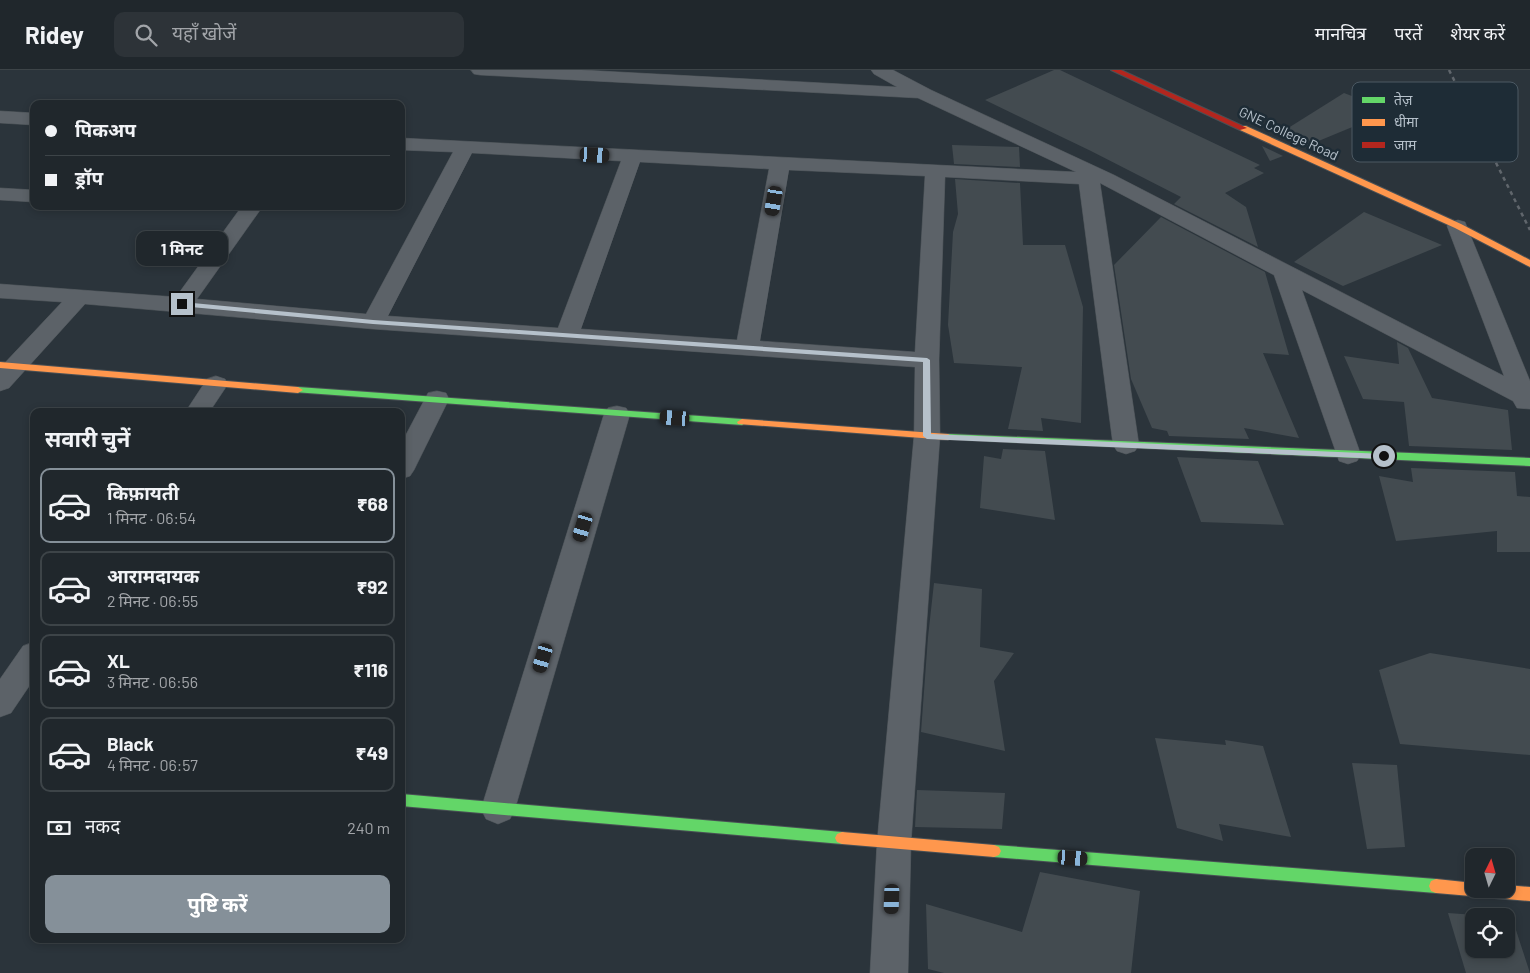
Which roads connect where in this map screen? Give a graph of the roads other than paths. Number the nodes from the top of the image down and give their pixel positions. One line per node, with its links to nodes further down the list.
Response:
1 (480, 70): 2 (street)
2 (486, 70): 5 (street)
3 (880, 70): 5 (street)
4 (1115, 70): 17 (street, GNE College Road)
5 (925, 94): 13 (street)
6 (0, 117): 7 (street)
7 (30, 119)
8 (405, 144): 9 (street)
9 (465, 148): 10 (street); 23 (street)
10 (632, 157): 11 (street); 24 (street)
11 (780, 164): 12 (street); 25 (street)
12 (934, 172): 13 (street); 26 (street)
13 (1098, 179): 19 (street); 34 (street)
14 (0, 194): 15 (street)
15 (30, 196)
16 (245, 210): 22 (street)
17 (1458, 226): 18 (street, GNE College Road); 30 (street)
18 (1530, 264)
19 (1284, 271): 30 (street); 35 (street)
20 (0, 291): 21 (street)
21 (78, 297): 22 (street); 27 (street)
22 (182, 304): 23 (street)
23 (373, 322): 24 (street)
24 (567, 335): 25 (street)
25 (747, 348): 26 (street)
26 (927, 360): 33 (street)
27 (5, 371): 28 (street)
28 (216, 384): 29 (street); 31 (street)
29 (437, 399): 32 (street); 36 (street)
30 (1526, 404)
31 (200, 408)
32 (617, 414): 33 (street); 41 (street)
33 (927, 436): 34 (street); 42 (street)
34 (1126, 445): 35 (street)
35 (1348, 454): 37 (street)
36 (405, 462)
37 (1530, 462)
38 (30, 660): 39 (street)
39 (0, 704)
40 (405, 800): 41 (street)
41 (498, 809): 42 (street)
42 (894, 843): 43 (street); 44 (street)
43 (1530, 894)
44 (889, 973)

